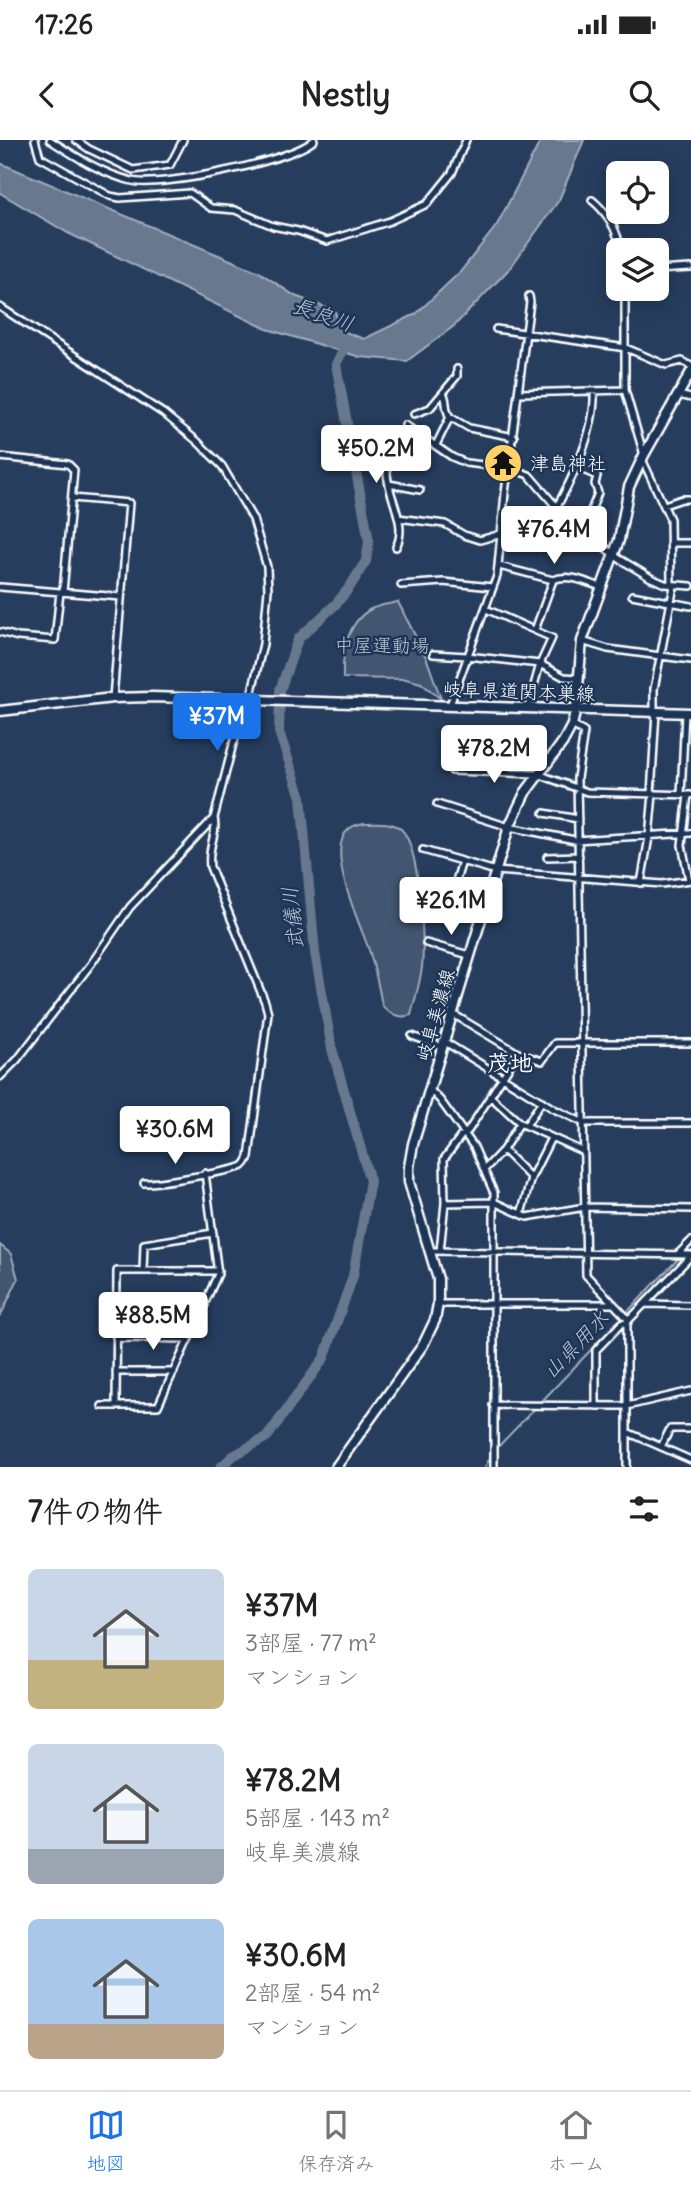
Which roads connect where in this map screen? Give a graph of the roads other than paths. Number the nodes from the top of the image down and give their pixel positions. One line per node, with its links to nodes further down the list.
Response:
1 (35, 140): 7 (street)
2 (50, 140): 6 (street)
3 (76, 140): 8 (street)
4 (90, 140): 8 (street)
5 (183, 140): 8 (street)
6 (314, 140)
7 (466, 140)
8 (86, 147)
9 (592, 200): 10 (street)
10 (618, 238)
11 (691, 268): 12 (street)
12 (669, 269)
13 (529, 296): 17 (street)
14 (625, 301): 18 (street)
15 (0, 307): 76 (street)
16 (496, 329): 17 (street)
17 (526, 332): 18 (street); 25 (street)
18 (626, 348): 19 (street); 22 (street)
19 (691, 366)
20 (457, 369): 24 (street)
21 (691, 372): 26 (main road, 岐阜美濃線)
22 (625, 390): 23 (street); 35 (street)
23 (594, 391): 25 (street); 36 (street)
24 (443, 393): 28 (street); 29 (street)
25 (519, 393): 32 (street)
26 (678, 396): 27 (street); 35 (main road, 岐阜美濃線)
27 (691, 398)
28 (414, 414)
29 (450, 416): 32 (street); 33 (street)
30 (405, 425): 33 (street)
31 (399, 433): 38 (street)
32 (514, 437): 37 (street)
33 (436, 445): 37 (street)
34 (0, 457): 40 (street)
35 (643, 457): 42 (street); 51 (main road, 岐阜美濃線)
36 (576, 467): 43 (street); 46 (street)
37 (509, 468): 43 (street); 45 (street)
38 (389, 484): 39 (street); 44 (street)
39 (420, 489)
40 (72, 498): 60 (street); 62 (street)
41 (691, 499): 42 (street)
42 (664, 505): 48 (street)
43 (558, 506): 45 (street); 46 (street)
44 (398, 518): 47 (street); 50 (street)
45 (502, 521): 47 (street)
46 (584, 528): 51 (street)
47 (501, 534): 52 (street)
48 (670, 543): 49 (street); 55 (street)
49 (691, 544)
50 (396, 547)
51 (614, 552): 55 (street); 59 (main road, 岐阜美濃線)
52 (499, 566): 53 (street); 58 (street)
53 (553, 580): 59 (street); 66 (street)
54 (401, 585): 58 (street)
55 (672, 585): 56 (street); 63 (street)
56 (691, 586)
57 (0, 587): 60 (street)
58 (492, 587): 65 (street)
59 (601, 587): 68 (main road, 岐阜美濃線)
60 (61, 592): 62 (street); 67 (street)
61 (632, 595): 63 (street)
62 (121, 597): 75 (street)
63 (671, 602): 64 (street); 71 (street)
64 (691, 606)
65 (486, 610): 66 (street); 70 (street)
66 (535, 629): 73 (street)
67 (0, 632)
68 (582, 641): 71 (street); 74 (main road, 岐阜美濃線)
69 (433, 654): 70 (street)
70 (467, 656): 73 (street); 77 (street)
71 (660, 656): 72 (street); 81 (street)
72 (691, 660)
73 (540, 664): 74 (street); 78 (street)
74 (578, 678): 79 (main road, 岐阜美濃線)
75 (113, 698): 76 (main road); 80 (main road)
76 (253, 700): 77 (main road, 岐阜県道関本巣線); 91 (street)
77 (450, 705): 78 (main road, 岐阜県道関本巣線)
78 (528, 707): 79 (main road, 岐阜県道関本巣線)
79 (576, 709): 81 (main road, 岐阜県道関本巣線); 83 (main road, 岐阜美濃線)
80 (0, 711)
81 (655, 712): 82 (main road, 岐阜県道関本巣線); 87 (street)
82 (688, 713): 88 (street)
83 (572, 725): 85 (main road, 岐阜美濃線); 86 (street)
84 (452, 771): 85 (street)
85 (538, 774): 86 (street); 93 (main road, 岐阜美濃線)
86 (577, 790): 87 (street); 92 (street)
87 (652, 794): 88 (street); 96 (street)
88 (687, 795): 95 (street)
89 (437, 804): 93 (street)
90 (544, 813): 92 (street)
91 (214, 818): 115 (street); 128 (street)
92 (578, 819): 97 (street)
93 (509, 827): 97 (street); 102 (main road, 岐阜美濃線)
94 (691, 833): 95 (street)
95 (683, 834): 96 (street); 104 (street)
96 (649, 837): 97 (street); 105 (street)
97 (579, 840): 99 (street)
98 (423, 850): 101 (street)
99 (579, 856): 100 (street); 103 (street)
100 (547, 857)
101 (462, 861): 102 (street); 106 (street)
102 (496, 871): 103 (street); 108 (main road, 岐阜美濃線)
103 (579, 877): 105 (street); 113 (street)
104 (690, 880): 105 (street)
105 (641, 883)
106 (450, 901)
107 (426, 943): 108 (street)
108 (469, 955): 109 (main road, 岐阜美濃線)
109 (453, 1014): 112 (main road, 岐阜美濃線); 114 (street)
110 (412, 1035): 112 (street)
111 (691, 1043): 113 (street)
112 (444, 1044): 116 (street); 117 (main road, 岐阜美濃線)
113 (582, 1044): 114 (street); 120 (street)
114 (518, 1053): 116 (street)
115 (0, 1077)
116 (503, 1077): 118 (street); 119 (street)
117 (430, 1090): 123 (street); 138 (main road, 岐阜美濃線)
118 (490, 1096): 122 (street); 123 (street)
119 (542, 1101): 120 (street); 122 (street)
120 (584, 1123): 121 (street); 126 (street)
121 (691, 1123)
122 (524, 1124): 124 (street); 125 (street)
123 (464, 1134): 127 (street); 132 (street)
124 (551, 1138): 126 (street); 129 (street)
125 (503, 1150): 127 (street); 129 (street)
126 (584, 1152): 133 (street)
127 (484, 1170): 131 (street)
128 (205, 1173): 130 (street); 136 (street)
129 (531, 1178): 135 (street)
130 (144, 1183)
131 (494, 1202): 132 (street); 135 (street); 139 (street)
132 (445, 1203): 138 (street)
133 (585, 1208): 134 (street); 135 (street); 140 (street)
134 (691, 1209)
135 (521, 1214)
136 (213, 1233): 142 (street); 143 (street)
137 (691, 1241): 141 (street)
138 (436, 1251): 139 (street); 144 (main road, 岐阜美濃線)
139 (494, 1252): 140 (street); 145 (street)
140 (586, 1253): 141 (street); 146 (street)
141 (686, 1255): 147 (street)
142 (143, 1271): 143 (street); 148 (street)
143 (218, 1271): 149 (street)
144 (438, 1304): 145 (street); 166 (main road, 岐阜美濃線)
145 (493, 1304): 146 (street); 157 (street)
146 (613, 1304): 151 (street)
147 (644, 1304): 150 (street); 151 (street)
148 (117, 1305): 149 (street); 152 (street)
149 (205, 1305): 153 (street)
150 (691, 1305)
151 (626, 1317): 160 (street); 161 (street)
152 (116, 1338): 153 (street); 154 (street)
153 (189, 1339): 155 (street)
154 (116, 1372): 155 (street); 159 (street)
155 (173, 1372): 159 (street)
156 (691, 1391): 161 (street)
157 (493, 1405): 160 (street); 167 (street)
158 (102, 1406): 159 (street)
159 (116, 1406)
160 (596, 1406): 161 (street)
161 (627, 1406): 163 (street)
162 (691, 1429): 164 (street)
163 (627, 1432): 164 (street); 168 (street)
164 (661, 1447): 165 (street)
165 (691, 1460)
166 (337, 1467)
167 (494, 1467)
168 (626, 1467)

